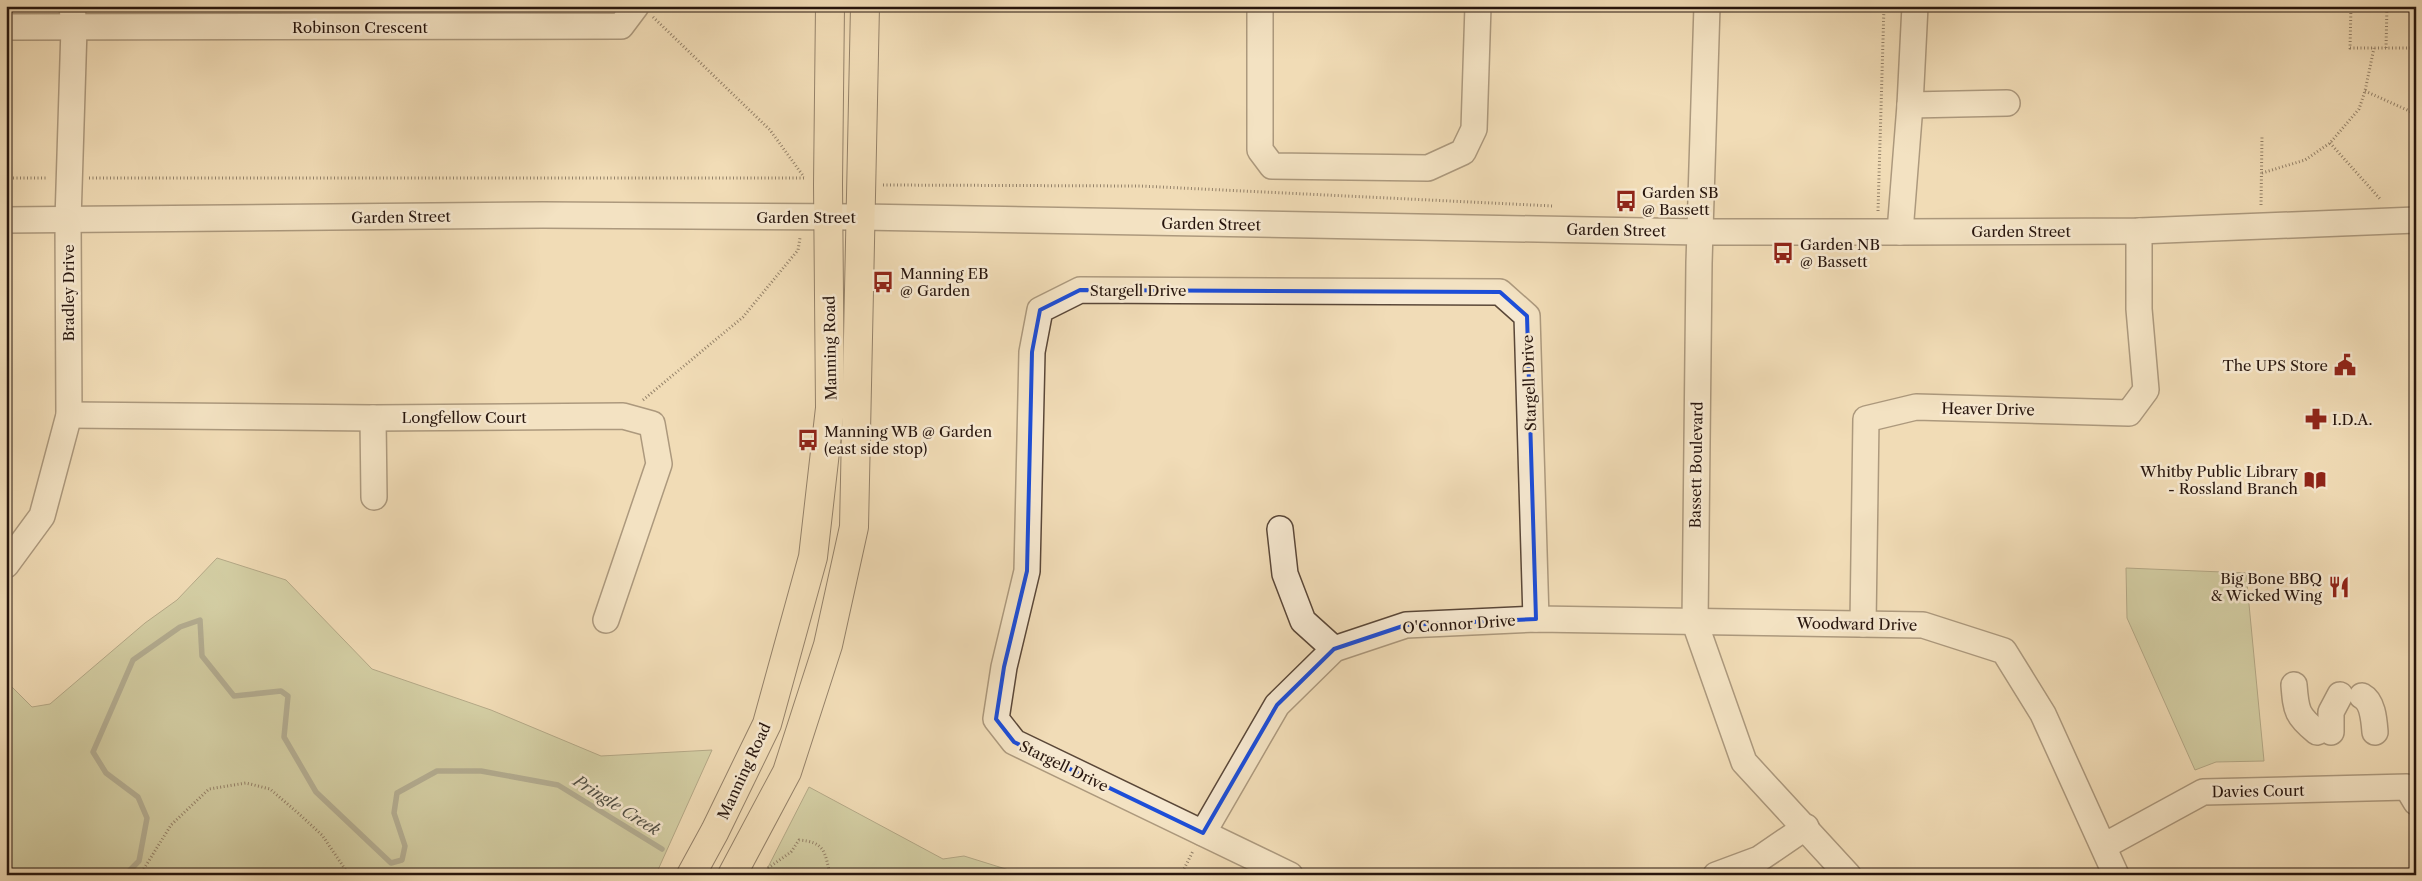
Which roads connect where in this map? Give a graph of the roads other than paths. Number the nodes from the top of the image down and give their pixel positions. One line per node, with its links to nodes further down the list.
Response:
1 (636, 6): 8 (street, Robinson Crescent)
2 (830, 6): 12 (main road, Manning Road)
3 (866, 6): 13 (main road, Manning Road)
4 (1260, 6): 5 (street)
5 (1478, 6)
6 (1707, 6): 19 (street, Bassett Boulevard)
7 (1915, 6): 11 (street)
8 (73, 17): 9 (street); 15 (street, Bradley Drive)
9 (6, 27)
10 (2007, 103): 11 (street)
11 (1910, 105): 17 (street)
12 (828, 217): 13 (street, Garden Street); 15 (street, Garden Street); 36 (main road, Manning Road)
13 (861, 217): 19 (street, Garden Street); 37 (main road, Manning Road)
14 (6, 220): 15 (street, Garden Street)
15 (68, 220): 20 (street, Bradley Drive)
16 (2416, 220): 18 (street, Garden Street)
17 (1888, 231): 18 (street, Garden Street); 19 (street, Garden Street)
18 (2139, 231): 28 (street, Heaver Drive)
19 (1700, 232): 27 (street, Bassett Boulevard)
20 (69, 415): 21 (street, Longfellow Court); 24 (street, Bradley Drive)
21 (373, 418): 22 (street); 26 (street, Longfellow Court)
22 (374, 497)
23 (1280, 529): 29 (street)
24 (6, 565)
25 (1536, 619): 27 (street, O'Connor Drive); 29 (street, O'Connor Drive); 34 (street, Stargell Drive)
26 (606, 620)
27 (1695, 623): 28 (street, Woodward Drive); 33 (street, Bassett Boulevard)
28 (1863, 624): 35 (street, Woodward Drive)
29 (1334, 649): 34 (street, O'Connor Drive)
30 (2294, 685): 31 (street)
31 (2375, 732)
32 (2416, 802): 35 (street, Davies Court)
33 (1806, 827): 39 (street); 40 (street, Bassett Boulevard)
34 (1202, 832): 38 (street, Stargell Drive)
35 (2104, 846): 41 (street, Woodward Drive)
36 (691, 875)
37 (732, 875)
38 (1290, 875)
39 (1716, 875)
40 (1848, 875)
41 (2116, 875)

